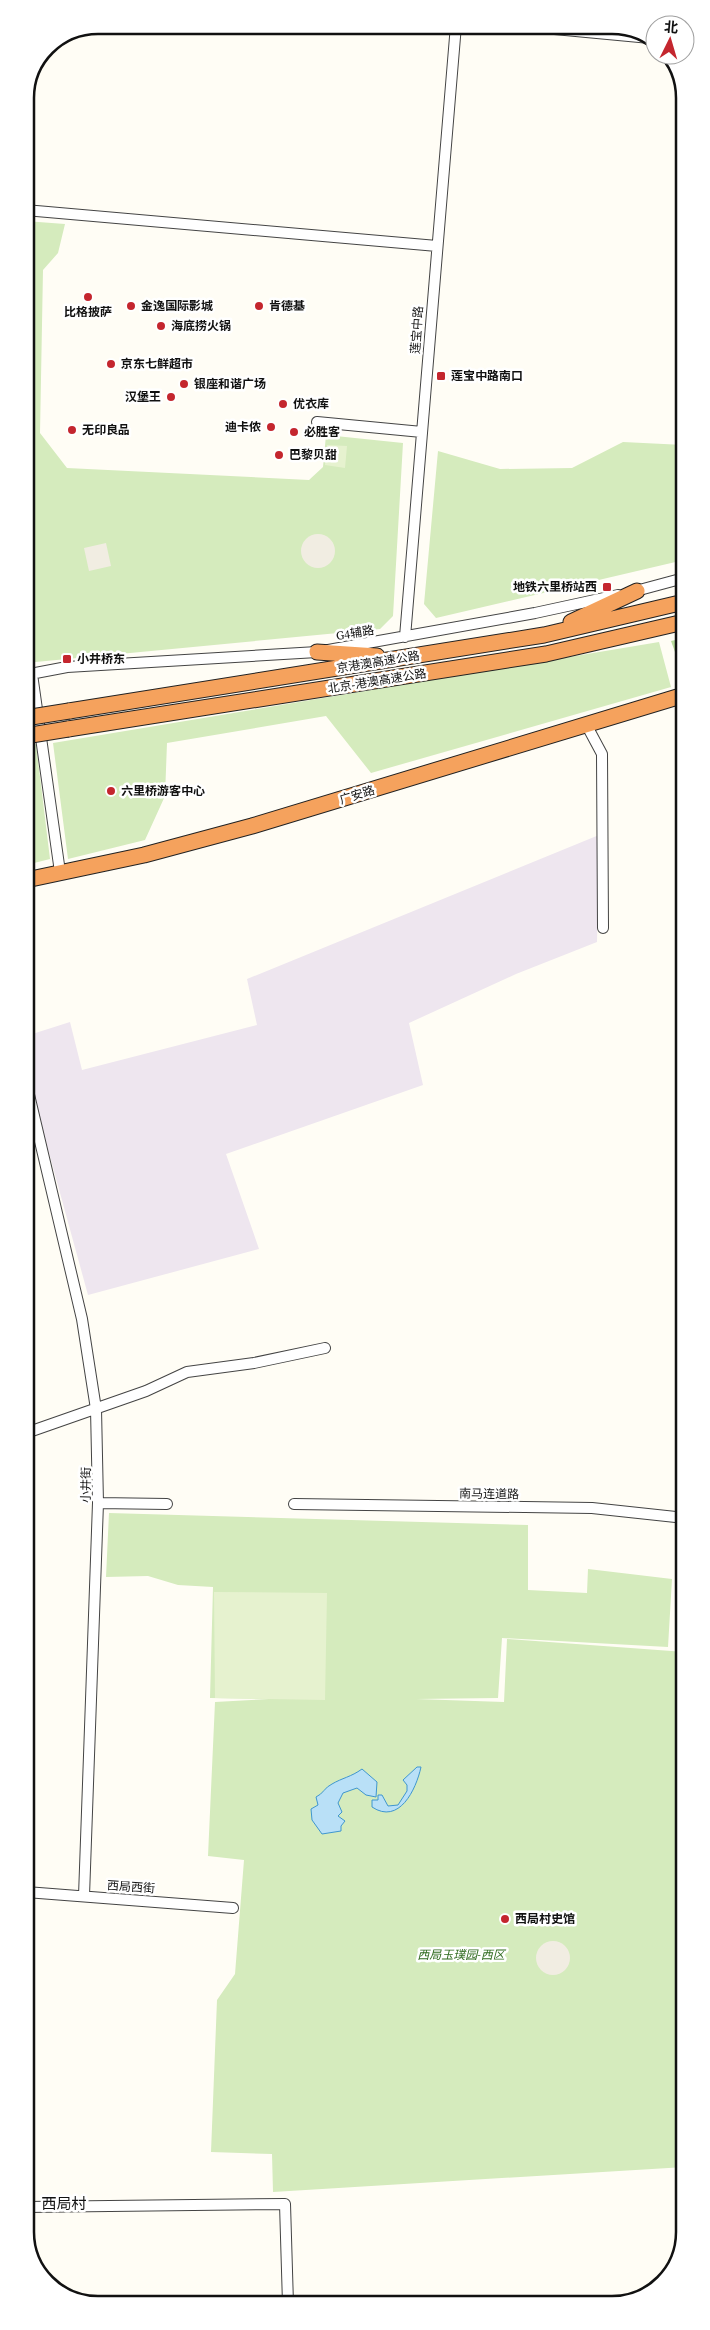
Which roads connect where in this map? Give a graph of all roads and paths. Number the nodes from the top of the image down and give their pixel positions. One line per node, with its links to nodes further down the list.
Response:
1 (455, 34): 5 (street, 莲宝中路)
2 (604, 34): 3 (street)
3 (628, 36)
4 (34, 211): 5 (street)
5 (437, 246): 7 (street, 莲宝中路)
6 (317, 422): 7 (street)
7 (422, 432): 13 (street, 莲宝中路)
8 (676, 580): 9 (street, G4辅路)
9 (638, 591): 12 (highway); 13 (street, G4辅路)
10 (676, 604): 12 (highway, 京港澳高速公路)
11 (676, 624): 21 (highway, 北京-港澳高速公路, bridge)
12 (544, 635): 15 (highway, 京港澳高速公路)
13 (405, 637): 14 (street, G4辅路)
14 (317, 652): 15 (highway); 16 (street, G4辅路)
15 (404, 658): 19 (highway, 京港澳高速公路, bridge)
16 (34, 674)
17 (676, 698): 20 (highway, 广安路)
18 (34, 712): 22 (street)
19 (34, 717)
20 (586, 726): 22 (highway, 广安路); 24 (street)
21 (34, 735)
22 (60, 872): 23 (highway, 广安路)
23 (34, 878)
24 (603, 928)
25 (34, 1116): 27 (street, 小井街)
26 (325, 1348): 27 (street)
27 (96, 1409): 28 (street); 29 (street, 小井街)
28 (34, 1430)
29 (98, 1503): 30 (street); 34 (street, 小井街)
30 (167, 1504)
31 (294, 1504): 32 (street, 南马连道路)
32 (676, 1517)
33 (34, 1893): 34 (street, 西局西街)
34 (84, 1896): 35 (street, 西局西街)
35 (233, 1908)
36 (34, 2207): 37 (street)
37 (288, 2296)

